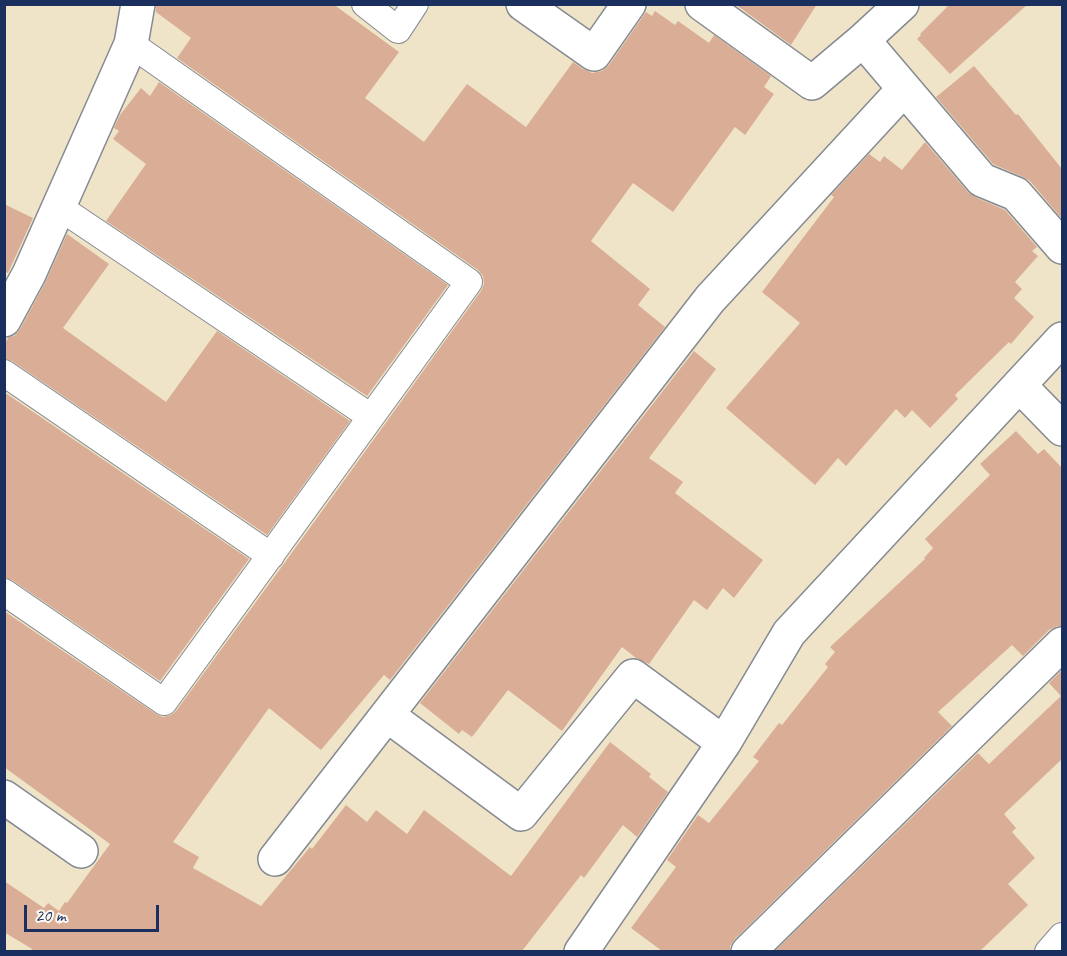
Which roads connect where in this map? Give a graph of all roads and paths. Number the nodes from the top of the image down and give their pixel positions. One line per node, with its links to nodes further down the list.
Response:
1 (138, 4): 9 (street)
2 (365, 4): 3 (lane)
3 (415, 4)
4 (523, 4): 5 (street)
5 (629, 4)
6 (702, 4): 8 (street)
7 (902, 4): 8 (street)
8 (863, 40): 10 (street)
9 (131, 44): 11 (street); 17 (lane)
10 (904, 88): 12 (street); 22 (street)
11 (59, 207): 13 (street); 17 (lane)
12 (1062, 247)
13 (4, 321)
14 (1062, 339): 16 (street)
15 (4, 373): 19 (lane)
16 (1019, 385): 18 (street); 23 (street)
17 (371, 417): 19 (lane)
18 (1062, 429)
19 (271, 556): 20 (lane)
20 (4, 592)
21 (1062, 644): 29 (street)
22 (387, 715): 23 (street); 26 (street)
23 (724, 743): 28 (street)
24 (4, 797): 25 (street)
25 (81, 851)
26 (275, 859)
27 (1062, 936): 30 (lane)
28 (581, 951)
29 (748, 951)
30 (1047, 951)

